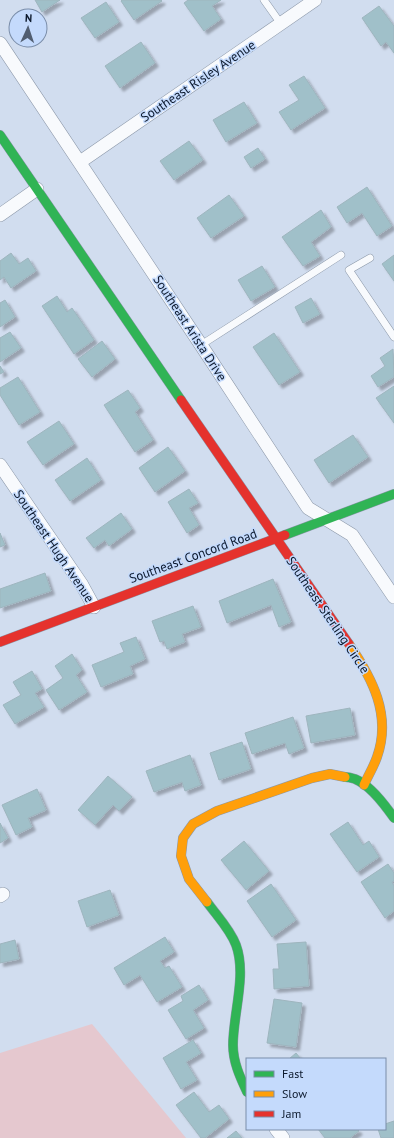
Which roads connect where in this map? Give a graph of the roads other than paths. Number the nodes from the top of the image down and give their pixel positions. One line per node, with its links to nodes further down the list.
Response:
1 (264, 0): 3 (lane)
2 (316, 0): 3 (street, Southeast Risley Avenue)
3 (281, 24): 6 (street, Southeast Risley Avenue)
4 (0, 43): 6 (street, Southeast Arista Drive)
5 (0, 135): 7 (street)
6 (80, 162): 12 (street, Southeast Arista Drive)
7 (37, 189): 8 (street); 16 (street)
8 (0, 215)
9 (341, 256): 12 (lane)
10 (370, 258): 11 (lane)
11 (394, 337)
12 (201, 344): 15 (street, Southeast Arista Drive)
13 (0, 465): 18 (street, Southeast Hugh Avenue)
14 (394, 494): 15 (street, Southeast Concord Road)
15 (326, 519): 16 (street, Southeast Concord Road); 17 (street, Southeast Arista Drive)
16 (277, 539): 18 (street, Southeast Concord Road); 20 (street, Southeast Sterling Circle)
17 (394, 597)
18 (94, 607): 19 (street, Southeast Concord Road)
19 (0, 642)
20 (364, 785): 21 (street); 22 (street)
21 (394, 818)
22 (246, 1091)
23 (277, 1130): 24 (street)
24 (283, 1138)

